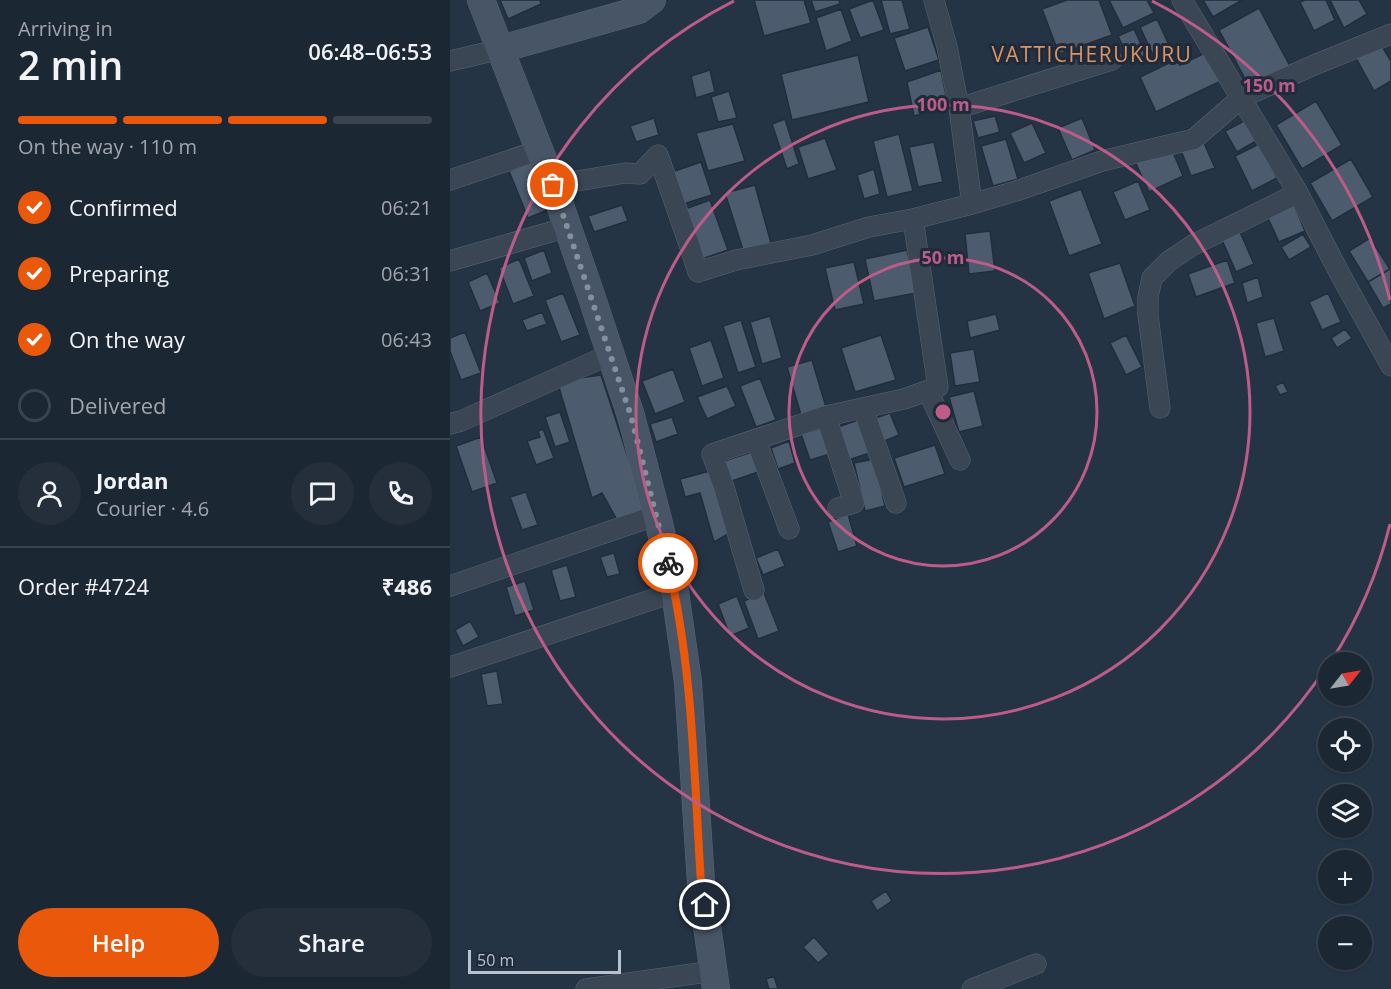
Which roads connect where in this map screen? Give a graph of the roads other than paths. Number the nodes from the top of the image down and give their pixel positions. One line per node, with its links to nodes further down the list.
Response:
1 (481, 0): 6 (main road)
2 (652, 0): 6 (main road)
3 (934, 0): 10 (street)
4 (1182, 0): 9 (street)
5 (1391, 34): 9 (street)
6 (501, 49): 8 (street); 11 (main road)
7 (1112, 60): 10 (street)
8 (450, 61)
9 (1241, 98): 14 (street); 15 (street)
10 (959, 108): 15 (street)
11 (540, 150): 12 (street); 13 (main road)
12 (450, 180)
13 (553, 185): 16 (street); 17 (main road)
14 (1298, 193): 20 (street); 23 (street)
15 (972, 204): 16 (street)
16 (913, 219): 21 (street)
17 (568, 227): 18 (street); 19 (main road)
18 (450, 261)
19 (611, 354): 25 (street); 30 (main road)
20 (1391, 366)
21 (928, 391): 22 (street); 27 (street)
22 (863, 408): 24 (street); 28 (street)
23 (1160, 408)
24 (826, 416): 26 (street); 29 (street)
25 (450, 424)
26 (756, 440): 31 (street); 33 (street)
27 (960, 460)
28 (896, 503)
29 (838, 508)
30 (657, 515): 32 (street); 34 (main road)
31 (789, 529)
32 (450, 586)
33 (754, 590)
34 (675, 592): 35 (street); 37 (main road)
35 (450, 667)
36 (1036, 964): 39 (street)
37 (715, 980): 38 (street)
38 (586, 989)
39 (972, 989)

